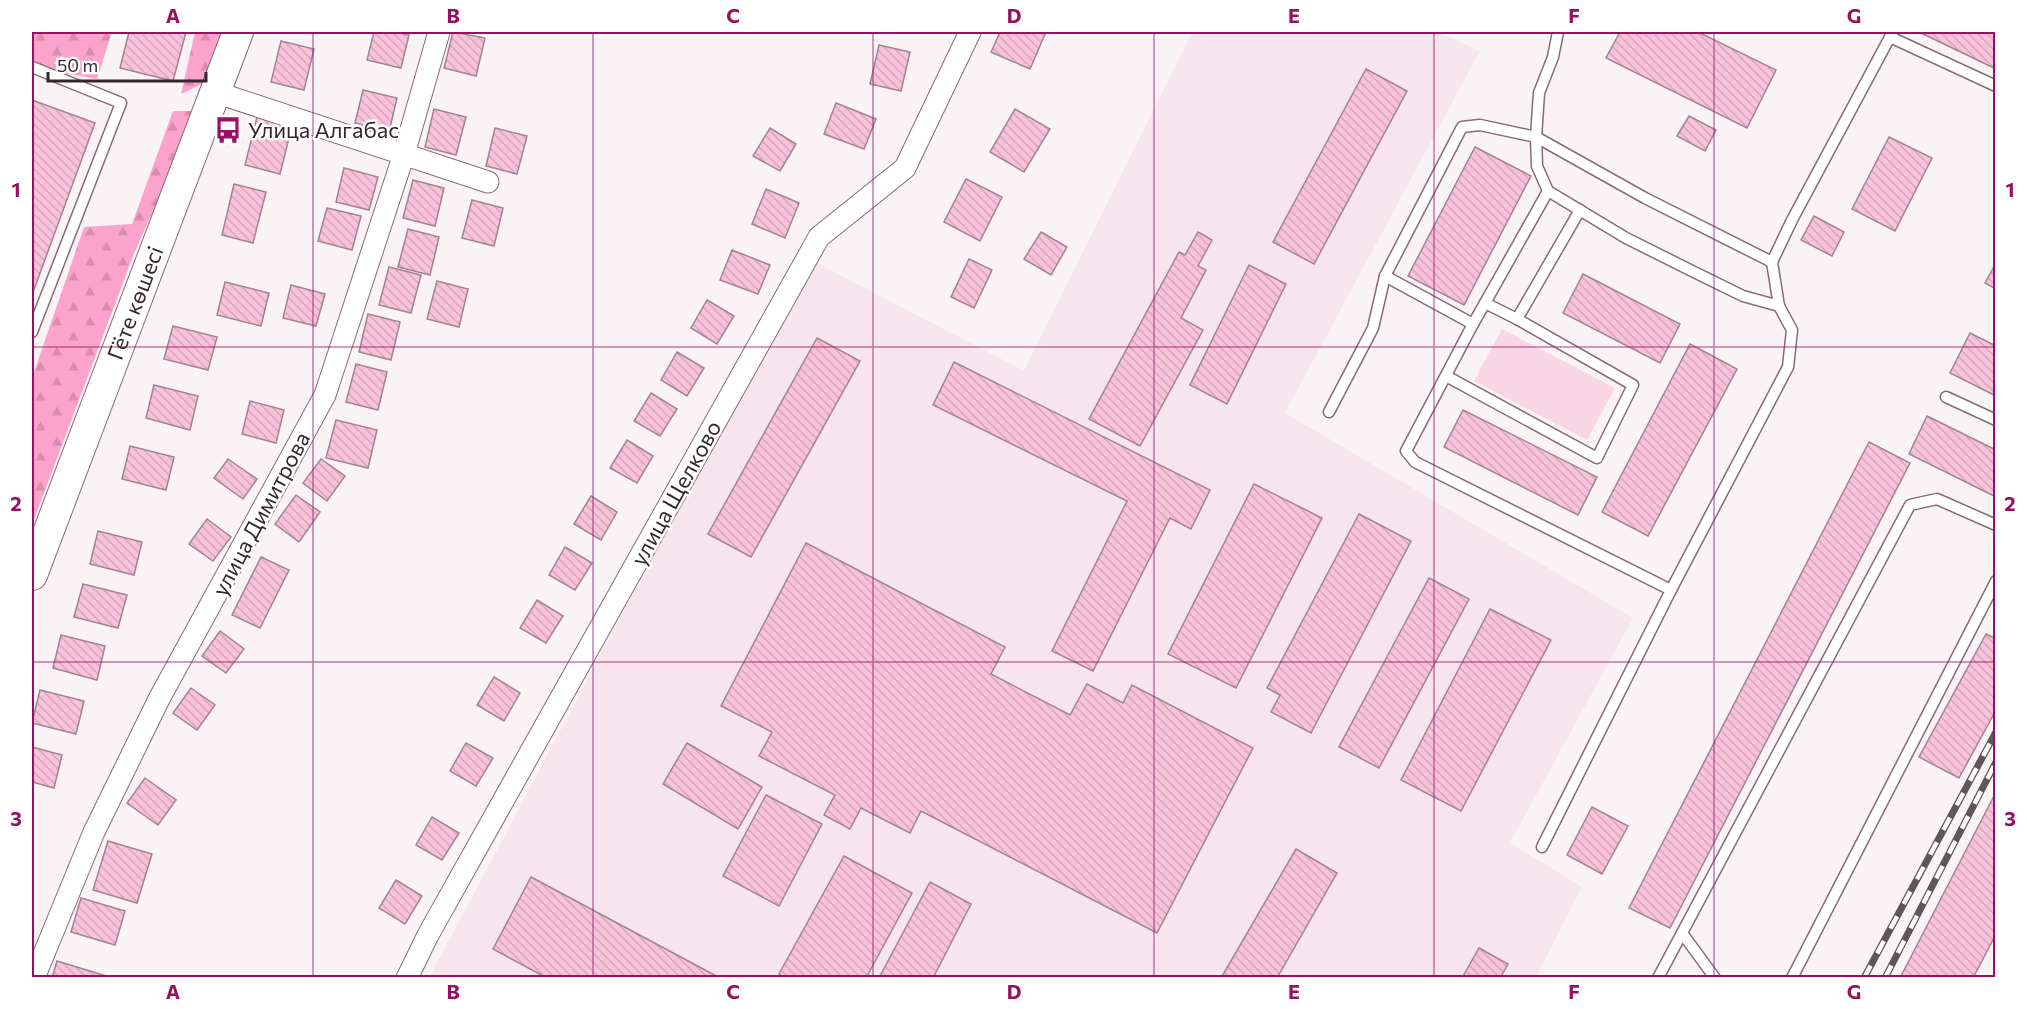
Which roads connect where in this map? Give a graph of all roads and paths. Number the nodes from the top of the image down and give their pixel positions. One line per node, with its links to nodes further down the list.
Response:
1 (238, 32): 8 (main road, Гёте көшесі)
2 (439, 32): 10 (street, улица Димитрова)
3 (970, 32): 32 (street, улица Щелково)
4 (1558, 32): 9 (lane)
5 (1892, 34): 7 (lane); 14 (lane)
6 (32, 67): 20 (lane)
7 (1995, 86)
8 (215, 92): 10 (street); 26 (main road, Гёте көшесі)
9 (1536, 137): 12 (lane); 14 (lane); 15 (lane)
10 (404, 154): 11 (street); 31 (street, улица Димитрова)
11 (488, 182)
12 (1548, 190): 13 (lane); 16 (lane)
13 (1580, 210): 17 (lane); 18 (lane)
14 (1772, 262): 17 (lane)
15 (1385, 276): 19 (lane); 23 (lane)
16 (1485, 303): 18 (lane); 19 (lane)
17 (1779, 306): 28 (lane)
18 (1517, 320): 21 (lane)
19 (1473, 324): 21 (lane)
20 (32, 332)
21 (1446, 376): 28 (lane)
22 (1946, 397): 24 (lane)
23 (1329, 412)
24 (1995, 420)
25 (1995, 525): 30 (lane)
26 (32, 575)
27 (1995, 581): 35 (lane)
28 (1671, 590): 29 (lane)
29 (1542, 847)
30 (1682, 933): 33 (lane); 34 (lane)
31 (34, 978)
32 (407, 978)
33 (1658, 978)
34 (1715, 978)
35 (1792, 978)

